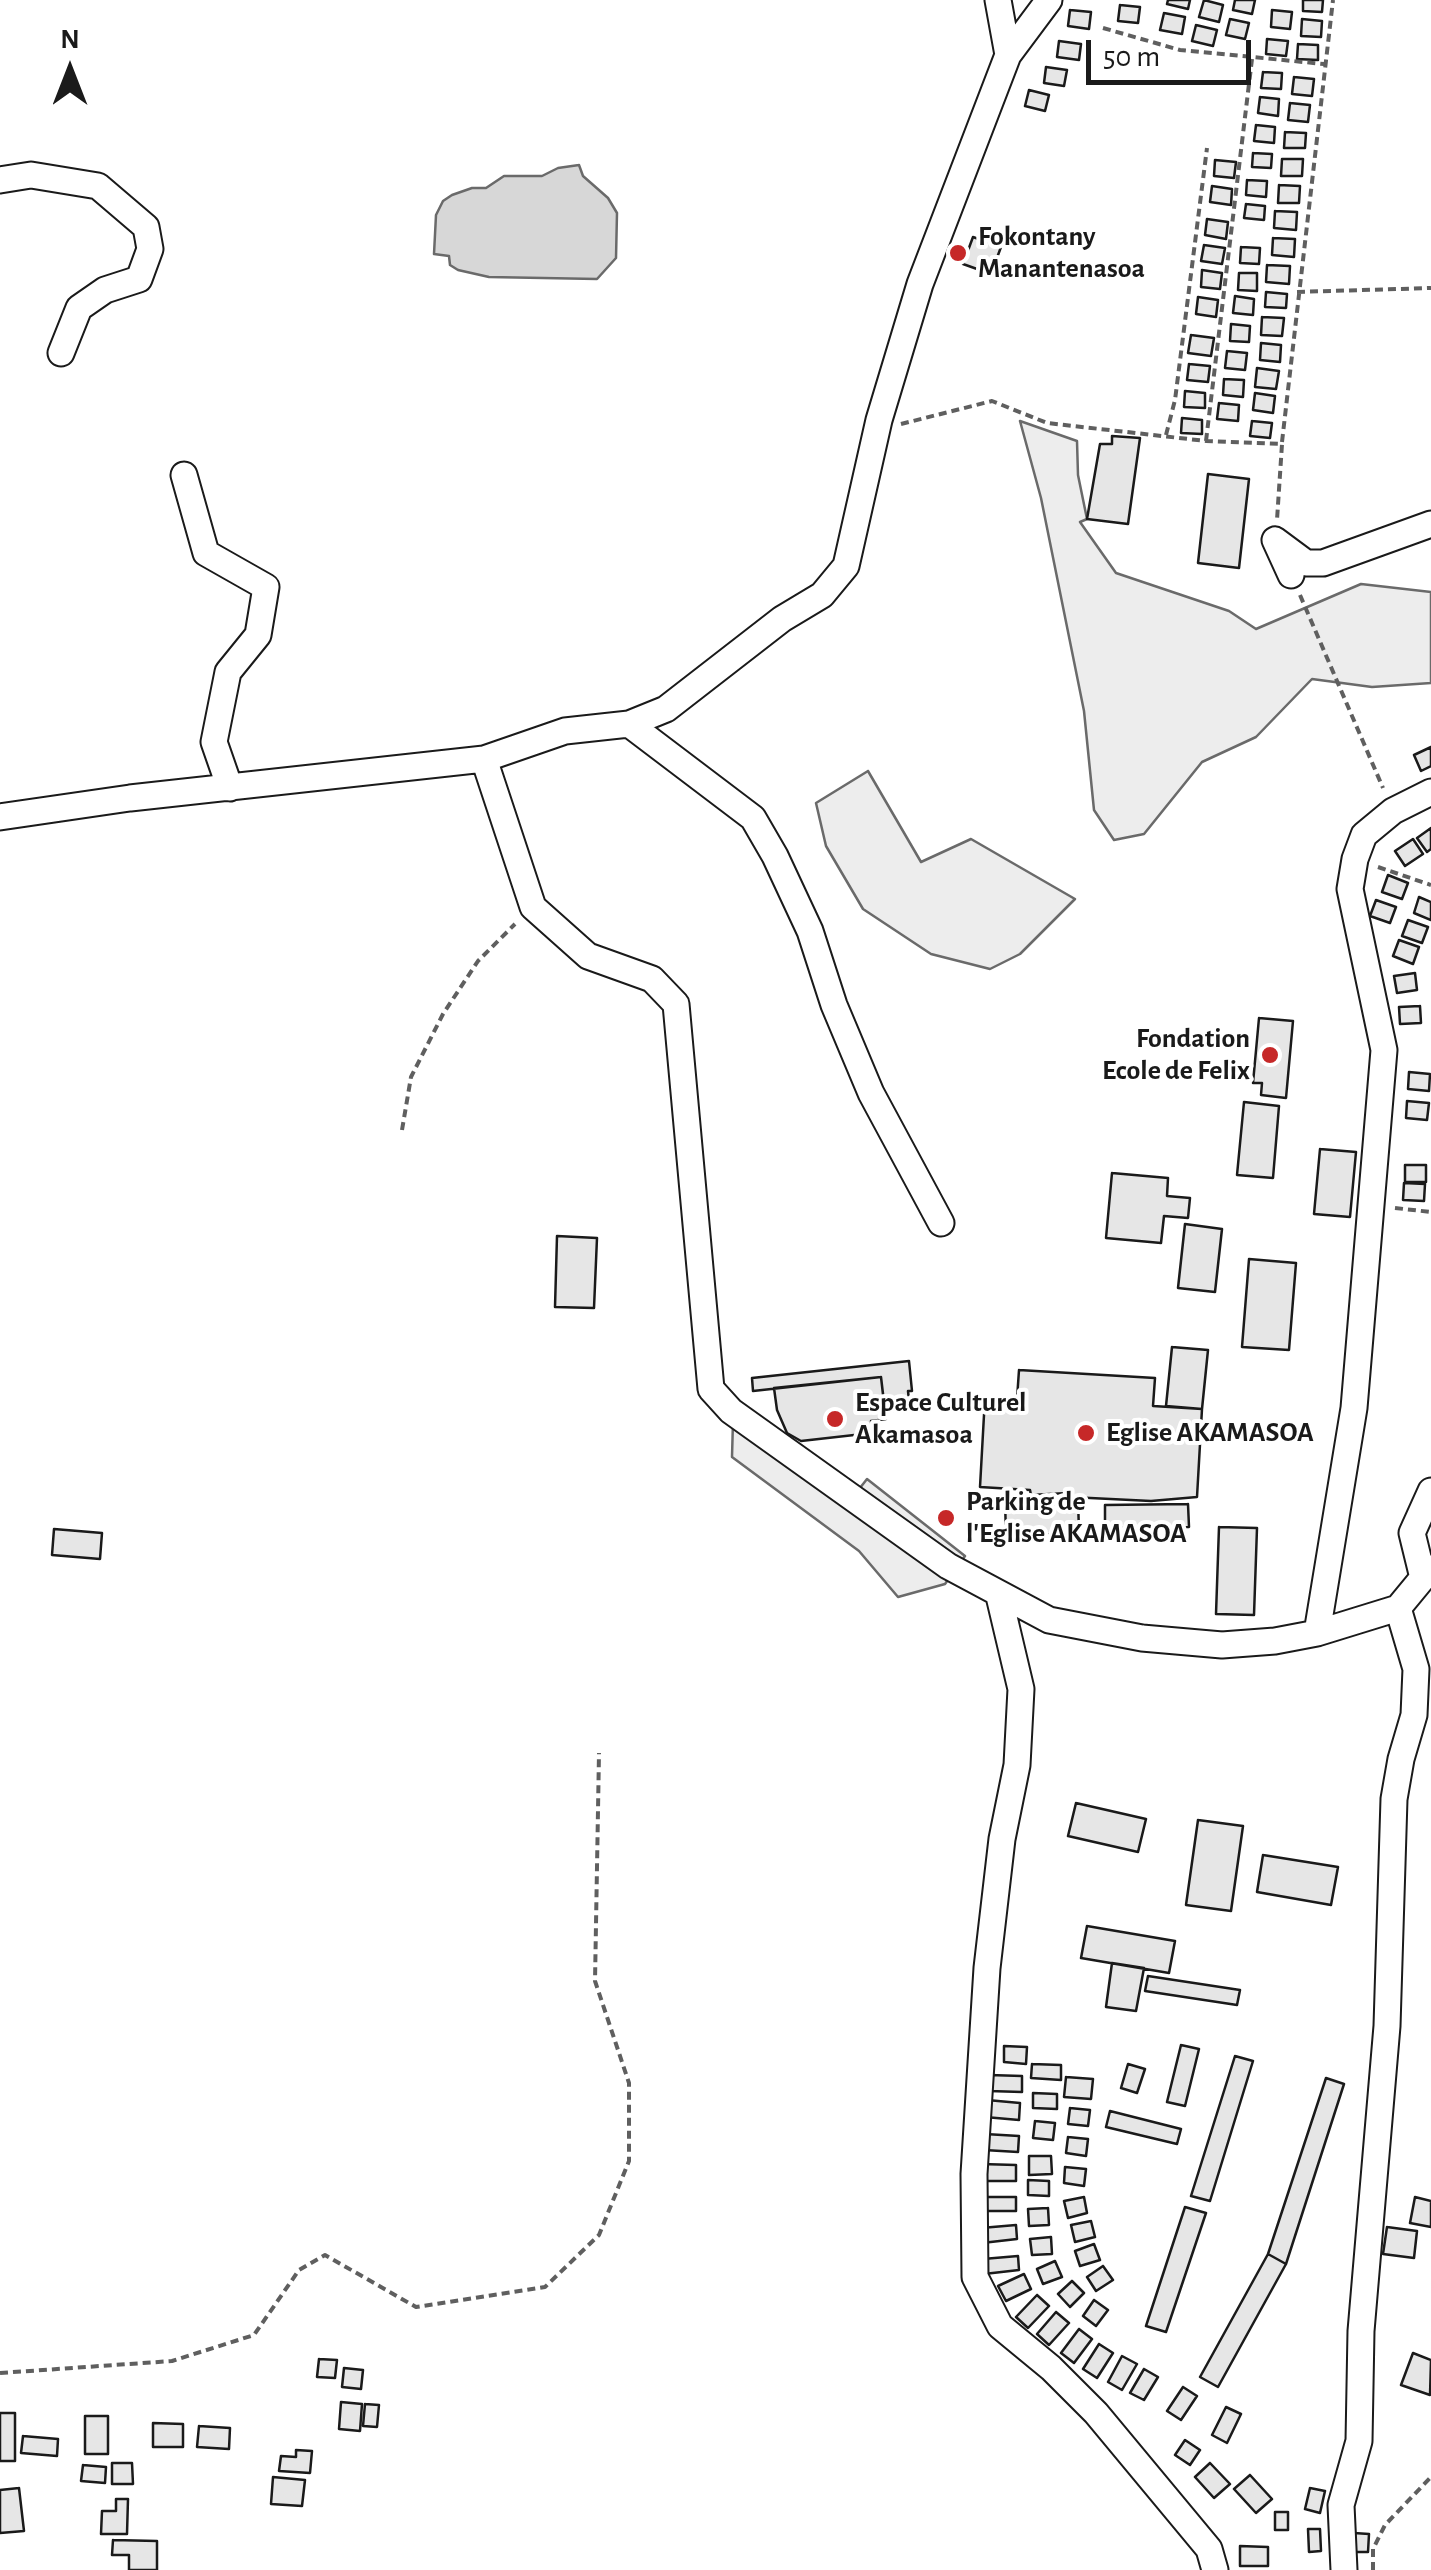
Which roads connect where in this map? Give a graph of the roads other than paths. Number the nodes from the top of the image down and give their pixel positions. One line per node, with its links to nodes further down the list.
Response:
1 (998, 0): 3 (street)
2 (1048, 0): 3 (street)
3 (1008, 55): 9 (street)
4 (0, 180): 5 (street)
5 (61, 353)
6 (184, 475): 11 (street)
7 (1431, 524): 8 (street)
8 (1291, 575)
9 (630, 724): 10 (street); 14 (street)
10 (484, 759): 11 (street); 17 (street)
11 (230, 788): 13 (street)
12 (1431, 792): 19 (street)
13 (0, 817)
14 (941, 1223)
15 (1431, 1491): 16 (street)
16 (1427, 1573): 18 (street)
17 (999, 1596): 19 (street); 20 (street)
18 (1398, 1608): 19 (street); 21 (street)
19 (1316, 1633)
20 (1216, 2570)
21 (1344, 2570)

